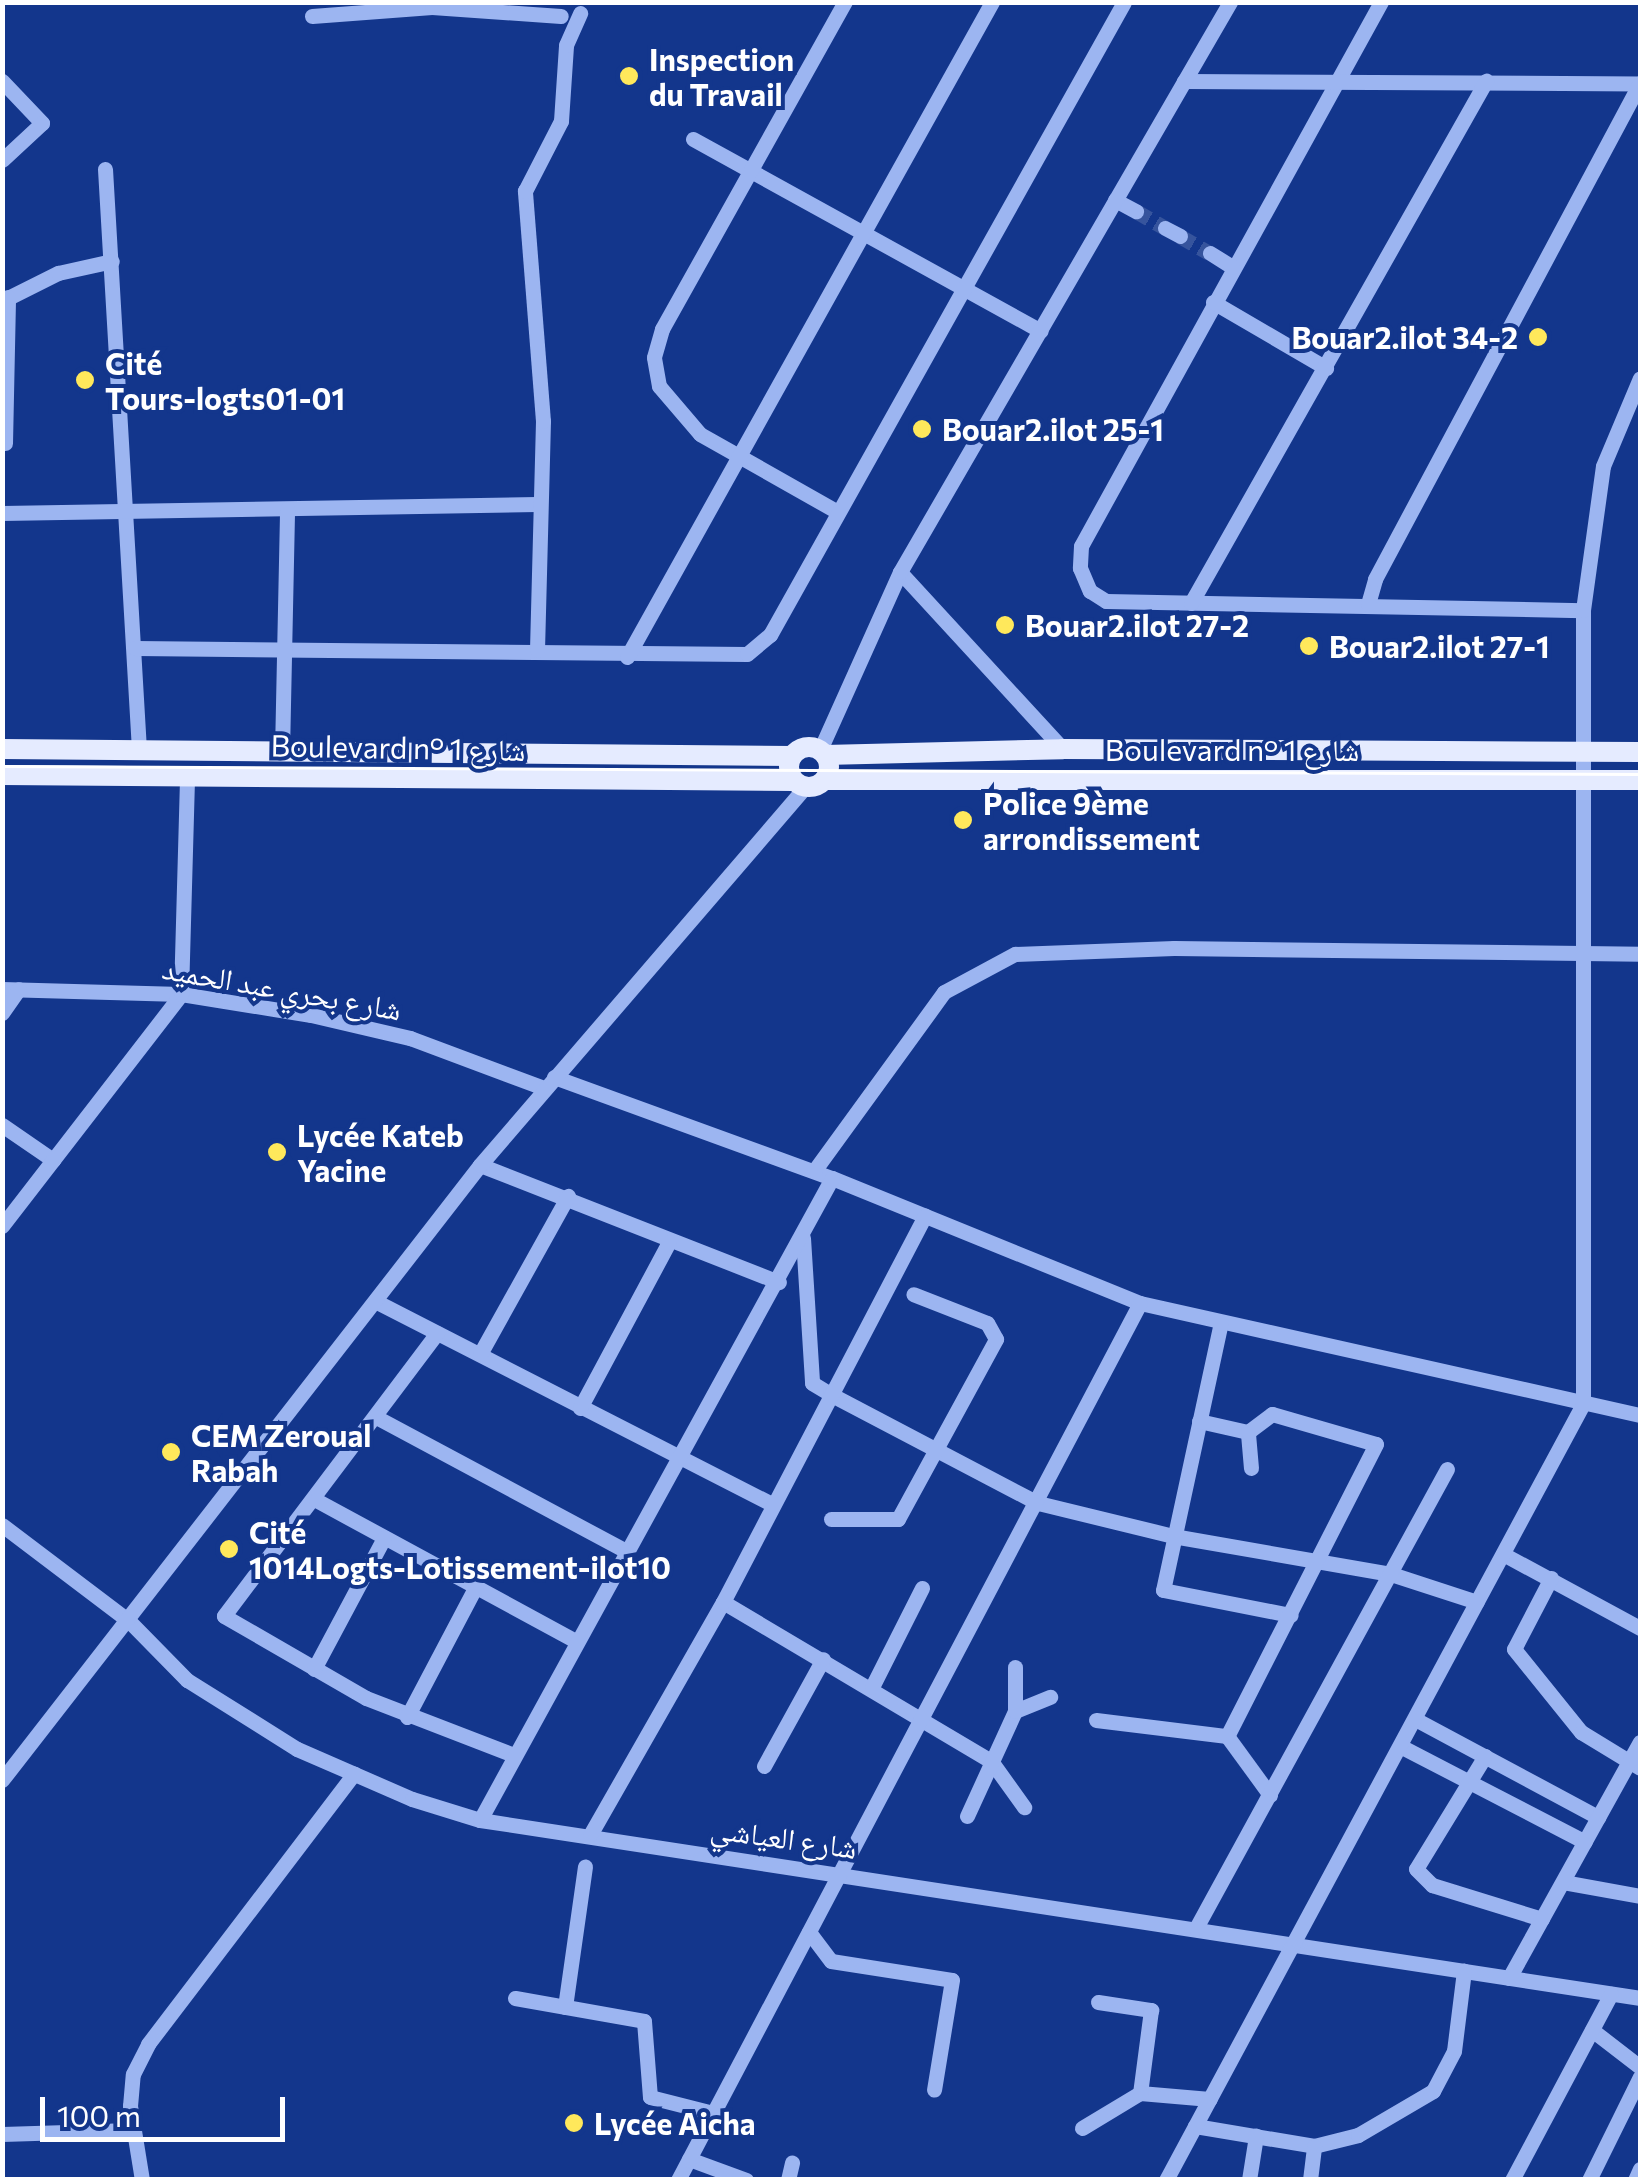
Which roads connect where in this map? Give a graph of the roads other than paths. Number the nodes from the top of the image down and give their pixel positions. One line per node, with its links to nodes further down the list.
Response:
1 (845, 2): 18 (street)
2 (992, 2): 22 (street)
3 (1124, 2): 27 (street)
4 (1230, 2): 12 (street)
5 (1381, 2): 10 (street)
6 (432, 5): 8 (street); 9 (street)
7 (583, 8): 8 (street); 35 (street)
8 (557, 9)
9 (312, 16)
10 (1336, 79): 11 (street); 12 (street); 26 (street)
11 (1486, 80): 13 (street); 31 (street)
12 (1184, 81): 19 (street)
13 (1640, 82): 42 (street)
14 (5, 88): 16 (street)
15 (694, 139): 18 (street)
16 (2, 160)
17 (105, 169): 25 (street)
18 (749, 172): 22 (street); 34 (street)
19 (1115, 200): 20 (street); 30 (street)
20 (1136, 211)
21 (1165, 228): 23 (street)
22 (864, 234): 27 (street); 34 (street)
23 (1180, 236)
24 (1210, 253): 26 (street)
25 (112, 261): 28 (street); 38 (street)
26 (1232, 266): 29 (street)
27 (968, 287): 30 (street); 37 (street)
28 (5, 299): 33 (street)
29 (1212, 302): 31 (street); 41 (street)
30 (1041, 331): 40 (street)
31 (1326, 368): 41 (street)
32 (1640, 378): 43 (street)
33 (5, 443)
34 (734, 456): 37 (street); 47 (street)
35 (537, 504): 36 (street); 46 (street)
36 (287, 509): 38 (street); 45 (street)
37 (836, 510): 47 (street)
38 (130, 512): 39 (street); 44 (street)
39 (2, 513)
40 (900, 572): 48 (street); 54 (street)
41 (1190, 603): 42 (street)
42 (1368, 604): 43 (street)
43 (1583, 610): 51 (street)
44 (136, 648): 45 (street); 50 (street)
45 (284, 650): 46 (street); 52 (street)
46 (537, 650): 47 (street)
47 (627, 657)
48 (1063, 748): 51 (main road, Boulevard n° شارع 1); 54 (main road, Boulevard n° شارع 1)
49 (2, 749): 50 (main road, Boulevard n° شارع 1)
50 (139, 750): 52 (main road, Boulevard n° شارع 1)
51 (1586, 751): 53 (main road, Boulevard n° شارع 1); 58 (street)
52 (282, 752): 55 (main road, Boulevard n° شارع 1)
53 (1640, 752)
54 (823, 753): 55 (main road, Boulevard n° شارع 1); 60 (main road)
55 (792, 756): 60 (main road)
56 (2, 774): 57 (main road, Boulevard n° شارع 1)
57 (187, 775): 60 (main road, Boulevard n° شارع 1); 64 (street)
58 (1586, 779): 59 (main road, Boulevard n° شارع 1); 60 (main road, Boulevard n° شارع 1); 62 (street)
59 (1640, 780)
60 (808, 783): 66 (street)
61 (1640, 954): 62 (street)
62 (1587, 955): 70 (street); 85 (street)
63 (11, 989): 64 (street, شارع بحري عبد الحميد); 65 (street)
64 (181, 994): 66 (street, شارع بحري عبد الحميد); 68 (street)
65 (2, 1013)
66 (549, 1082): 69 (street); 70 (street, شارع بحري عبد الحميد)
67 (2, 1125): 68 (street)
68 (53, 1160): 74 (street)
69 (480, 1165): 72 (street); 79 (street)
70 (814, 1171): 71 (street, شارع بحري عبد الحميد)
71 (832, 1178): 73 (street, شارع بحري عبد الحميد); 75 (street)
72 (568, 1196): 76 (street); 83 (street)
73 (925, 1216): 80 (street, شارع بحري عبد الحميد); 84 (street)
74 (2, 1226)
75 (803, 1238): 77 (street); 84 (street)
76 (668, 1242): 77 (street); 86 (street)
77 (779, 1282): 92 (street)
78 (913, 1294): 91 (street)
79 (375, 1300): 82 (street); 112 (street)
80 (1140, 1303): 81 (street, شارع بحري عبد الحميد); 96 (street)
81 (1221, 1322): 85 (street, شارع بحري عبد الحميد); 89 (street)
82 (437, 1333): 83 (street); 88 (street)
83 (480, 1354): 86 (street)
84 (830, 1394): 91 (street); 97 (street)
85 (1583, 1404): 87 (street, شارع بحري عبد الحميد); 103 (street)
86 (580, 1408): 92 (street)
87 (1640, 1415)
88 (376, 1417): 95 (street); 102 (street)
89 (1198, 1421): 90 (street); 100 (street)
90 (1248, 1432): 93 (street); 104 (street)
91 (938, 1450): 96 (street); 98 (street)
92 (677, 1460): 97 (street); 102 (street)
93 (1252, 1468)
94 (1447, 1469): 105 (street)
95 (316, 1500): 101 (street); 117 (street)
96 (1038, 1503): 100 (street); 121 (street)
97 (770, 1504): 109 (street)
98 (831, 1519)
99 (2, 1525): 112 (street, شارع العياشي)
100 (1173, 1536): 104 (street); 111 (street)
101 (384, 1538): 107 (street); 117 (street)
102 (626, 1552): 114 (street)
103 (1503, 1554): 106 (street); 110 (street)
104 (1319, 1562): 105 (street); 111 (street)
105 (1391, 1574): 110 (street); 136 (street)
106 (1551, 1578): 113 (street); 131 (street)
107 (476, 1586): 114 (street); 122 (street)
108 (922, 1588): 118 (street)
109 (723, 1602): 115 (street); 141 (street)
110 (1477, 1602): 123 (street)
111 (1291, 1615): 125 (street)
112 (128, 1621): 133 (street, شارع العياشي); 134 (street)
113 (1640, 1628)
114 (576, 1642): 128 (street)
115 (823, 1660): 118 (street); 132 (street)
116 (1015, 1667): 120 (street)
117 (314, 1669): 122 (street)
118 (872, 1687): 121 (street)
119 (1050, 1697): 120 (street)
120 (1015, 1710): 130 (street)
121 (923, 1716): 130 (street); 144 (street)
122 (407, 1717): 128 (street)
123 (1415, 1718): 127 (street); 129 (street)
124 (1096, 1720): 125 (street)
125 (1227, 1736): 136 (street)
126 (1640, 1742): 131 (street)
127 (1400, 1746): 135 (street); 150 (street)
128 (514, 1755): 140 (street)
129 (1485, 1756): 135 (street); 139 (street)
130 (991, 1761): 137 (street); 138 (street)
131 (1635, 1765): 139 (street)
132 (764, 1766)
133 (354, 1774): 140 (street, شارع العياشي); 167 (street)
134 (2, 1780)
135 (1472, 1784): 142 (street); 147 (street)
136 (1270, 1795): 148 (street)
137 (1024, 1807)
138 (967, 1816)
139 (1598, 1818): 142 (street)
140 (480, 1820): 141 (street, شارع العياشي)
141 (590, 1835): 144 (street, شارع العياشي)
142 (1585, 1842): 145 (street)
143 (584, 1866): 157 (street)
144 (840, 1873): 148 (street, شارع العياشي); 149 (street)
145 (1563, 1882): 146 (street); 147 (street)
146 (1640, 1896)
147 (1542, 1919): 152 (street)
148 (1196, 1928): 150 (street, شارع العياشي)
149 (809, 1932): 161 (street); 164 (street)
150 (1294, 1945): 151 (street, شارع العياشي); 163 (street)
151 (1464, 1971): 152 (street, شارع العياشي); 170 (street)
152 (1510, 1978): 153 (street, شارع العياشي)
153 (1611, 1994): 155 (street, شارع العياشي); 158 (street)
154 (514, 1998): 157 (street)
155 (1640, 1998)
156 (1098, 2002): 162 (street)
157 (565, 2007): 164 (street)
158 (1592, 2030): 159 (street); 181 (street)
159 (1640, 2067)
160 (1640, 2078): 182 (street)
161 (934, 2090)
162 (1140, 2093): 163 (street); 166 (street)
163 (1210, 2099): 165 (street)
164 (713, 2113): 171 (street)
165 (1195, 2126): 169 (street); 178 (street)
166 (1082, 2128)
167 (131, 2130): 168 (street); 174 (street)
168 (2, 2134)
169 (1256, 2136): 170 (street); 179 (street)
170 (1314, 2146): 180 (street)
171 (688, 2159): 175 (street); 176 (street)
172 (792, 2162): 177 (street)
173 (1640, 2169): 183 (street)
174 (142, 2180)
175 (678, 2180)
176 (746, 2180)
177 (788, 2180)
178 (1166, 2180)
179 (1250, 2180)
180 (1310, 2180)
181 (1512, 2180)
182 (1589, 2180)
183 (1634, 2180)

